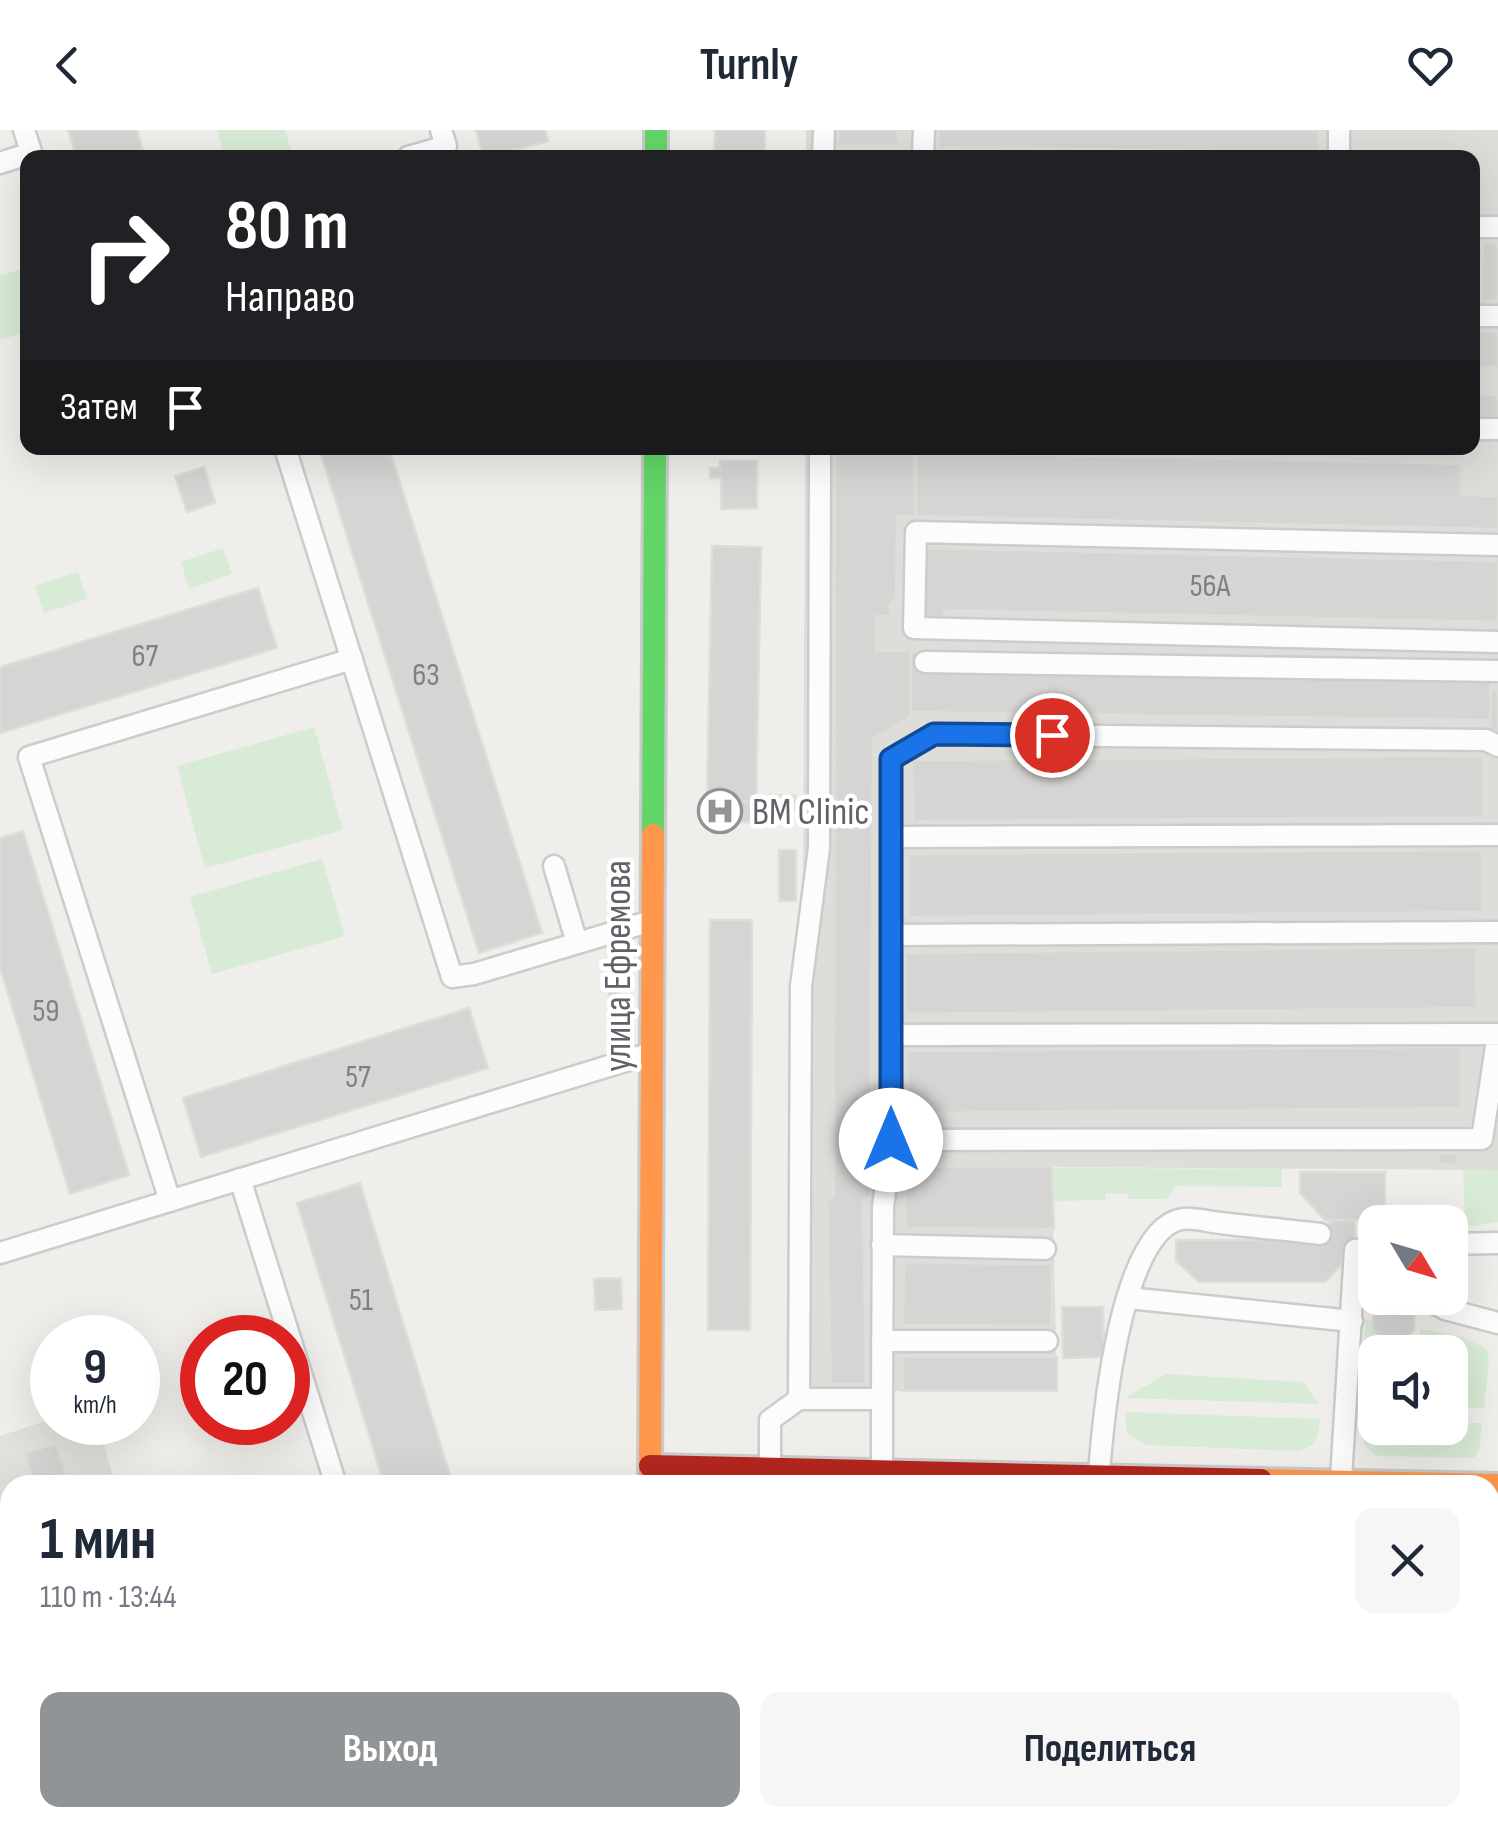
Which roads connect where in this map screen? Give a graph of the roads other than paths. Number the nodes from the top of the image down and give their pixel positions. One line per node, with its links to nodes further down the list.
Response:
1 (441, 130): 2 (lane)
2 (432, 150)
3 (287, 455): 8 (lane)
4 (654, 455): 15 (street, улица Ефремова)
5 (820, 455): 38 (lane)
6 (1498, 545): 7 (lane)
7 (1498, 642)
8 (352, 659): 18 (lane); 23 (lane)
9 (925, 662): 10 (lane)
10 (1498, 671)
11 (1498, 746): 13 (lane)
12 (1498, 835): 13 (lane)
13 (891, 837): 17 (lane)
14 (554, 866): 18 (lane)
15 (652, 921): 18 (lane); 20 (street, улица Ефремова)
16 (1498, 932): 17 (lane)
17 (891, 935): 19 (lane)
18 (577, 943)
19 (891, 1035): 21 (lane); 21 (lane)
20 (652, 1053): 22 (lane); 42 (street, улица Ефремова)
21 (891, 1140): 27 (lane)
22 (240, 1179): 23 (lane); 41 (lane)
23 (170, 1201): 29 (lane)
24 (1320, 1234): 31 (lane)
25 (1498, 1243): 26 (lane)
26 (1468, 1244)
27 (882, 1245): 28 (lane); 35 (lane)
28 (1045, 1249)
29 (0, 1252)
30 (1358, 1288): 33 (lane)
31 (1128, 1298): 33 (lane); 45 (lane)
32 (1467, 1315): 34 (lane)
33 (1352, 1321): 46 (lane)
34 (1498, 1323)
35 (882, 1341): 36 (lane); 37 (lane)
36 (1047, 1341)
37 (882, 1399): 38 (lane); 40 (lane)
38 (799, 1400): 39 (lane)
39 (770, 1468): 40 (street); 43 (street)
40 (882, 1471): 44 (street)
41 (333, 1475)
42 (650, 1475)
43 (665, 1475)
44 (1055, 1475)
45 (1098, 1475)
46 (1342, 1475)

